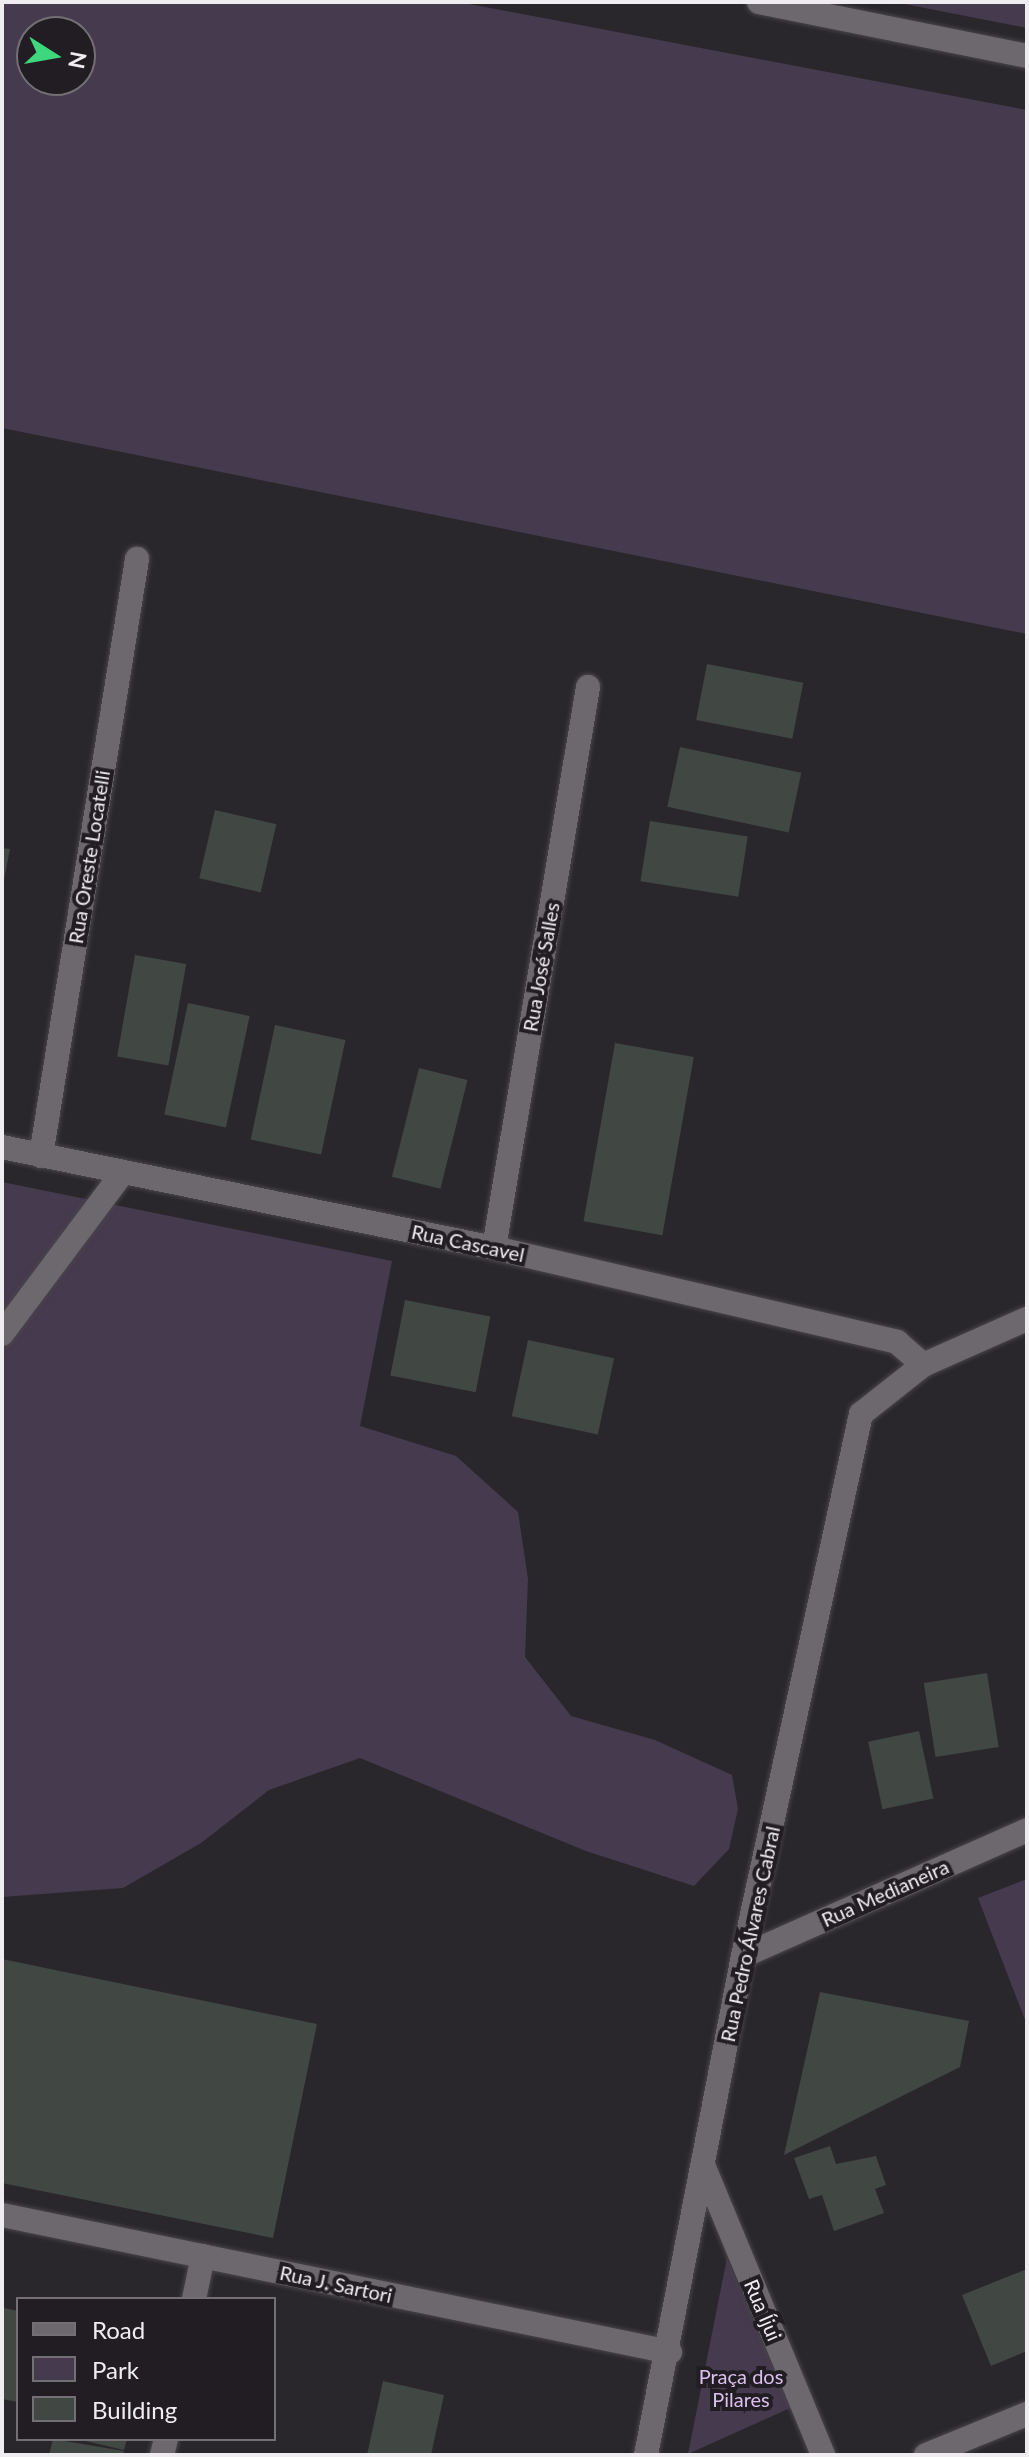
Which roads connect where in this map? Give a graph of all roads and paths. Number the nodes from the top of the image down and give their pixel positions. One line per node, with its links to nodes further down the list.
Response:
1 (759, 2): 2 (street)
2 (1027, 56)
3 (137, 559): 6 (street, Rua Oreste Locatelli)
4 (588, 687): 8 (street, Rua José Salles)
5 (2, 1147): 6 (street, Rua Cascavel)
6 (41, 1156): 7 (street, Rua Cascavel)
7 (123, 1172): 8 (street, Rua Cascavel); 10 (street)
8 (494, 1248): 11 (street, Rua Cascavel)
9 (1027, 1319): 11 (street)
10 (2, 1334)
11 (923, 1365): 13 (street, Rua Pedro Álvares Cabral)
12 (1027, 1830): 13 (street, Rua Medianeira)
13 (743, 1956): 14 (street, Rua Pedro Álvares Cabral)
14 (703, 2165): 18 (street, Rua Pedro Álvares Cabral); 21 (street, Rua Íjui)
15 (2, 2215): 16 (street, Rua J. Sartori)
16 (203, 2256): 17 (street); 18 (street, Rua J. Sartori)
17 (194, 2297)
18 (670, 2352): 20 (street, Rua Pedro Álvares Cabral)
19 (1027, 2414): 22 (street)
20 (646, 2455)
21 (823, 2455)
22 (926, 2455)

